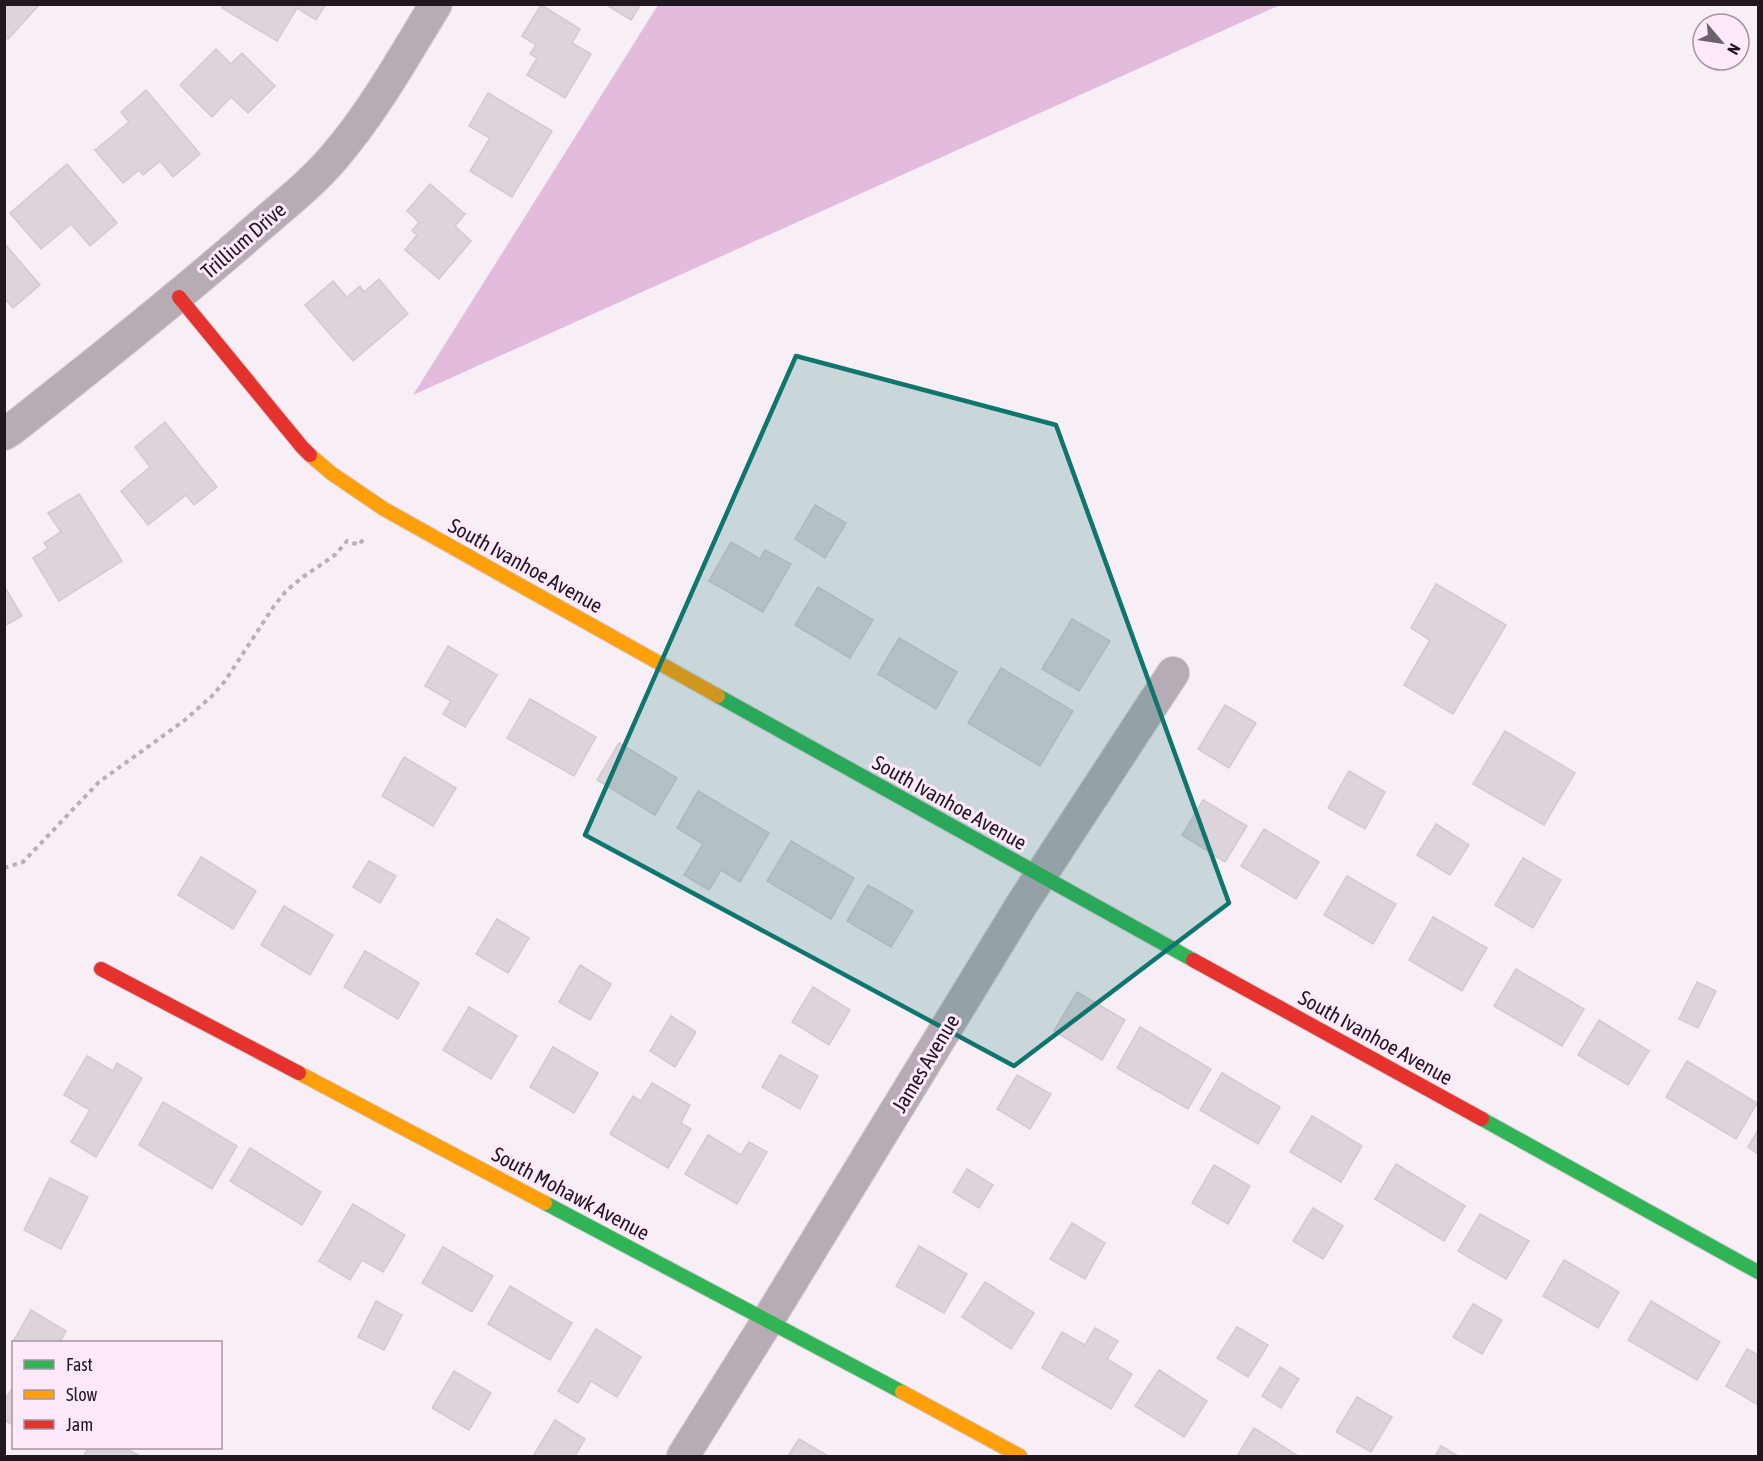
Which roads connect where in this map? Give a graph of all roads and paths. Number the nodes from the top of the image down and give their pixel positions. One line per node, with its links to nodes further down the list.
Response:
1 (436, 4): 2 (street, Trillium Drive)
2 (179, 297): 3 (street, Trillium Drive); 4 (street, South Ivanhoe Avenue)
3 (4, 434)
4 (384, 509): 6 (path); 7 (street, South Ivanhoe Avenue)
5 (1173, 673): 7 (street, James Avenue)
6 (4, 868)
7 (1040, 876): 9 (street, South Ivanhoe Avenue); 10 (street, James Avenue)
8 (101, 969): 10 (street, South Mohawk Avenue)
9 (1758, 1272)
10 (768, 1320): 11 (street, James Avenue); 12 (street, South Mohawk Avenue)
11 (683, 1456)
12 (1020, 1456)

